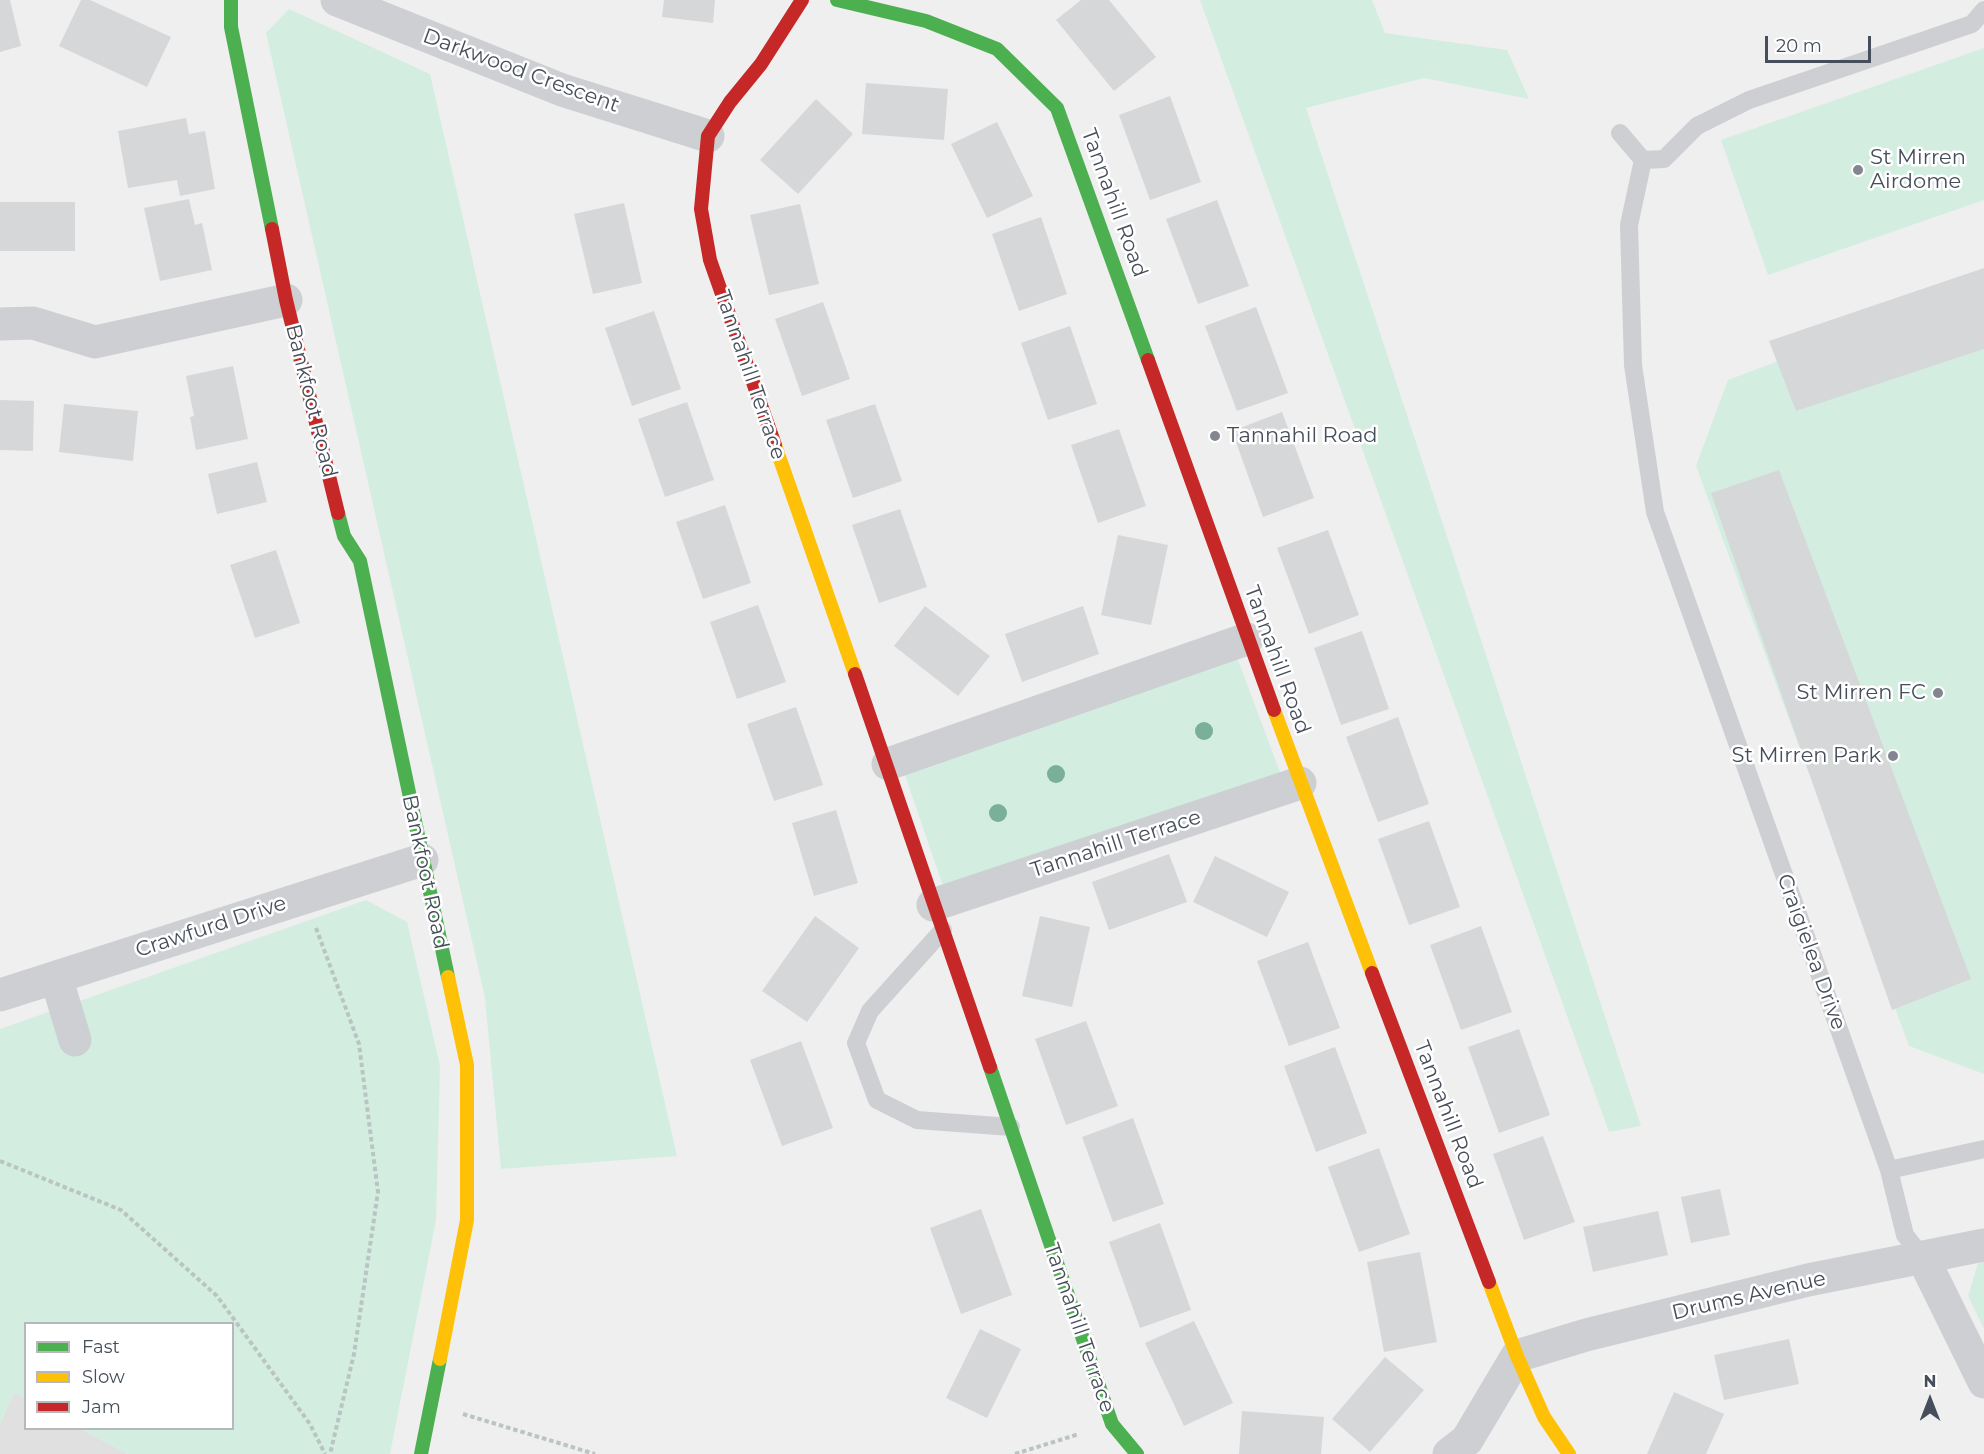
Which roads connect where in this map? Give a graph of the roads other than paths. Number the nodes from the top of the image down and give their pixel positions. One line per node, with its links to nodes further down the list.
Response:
1 (231, 0): 9 (street, Bankfoot Road)
2 (337, 0): 7 (street, Darkwood Crescent)
3 (802, 0): 7 (street, Tannahill Terrace)
4 (837, 0): 11 (street, Tannahill Road)
5 (1984, 9): 8 (lane)
6 (1620, 133): 8 (lane)
7 (708, 135): 12 (street, Tannahill Terrace)
8 (1643, 160): 21 (lane, Craigielea Drive)
9 (286, 300): 10 (street, Bankfoot Road); 14 (street, Bankfoot Road)
10 (0, 324)
11 (1247, 639): 12 (street); 13 (street, Tannahill Road)
12 (888, 764): 15 (street, Tannahill Terrace)
13 (1300, 783): 15 (street, Tannahill Terrace); 24 (street, Tannahill Road)
14 (422, 860): 16 (street, Crawfurd Drive); 26 (street, Bankfoot Road)
15 (938, 918): 19 (street, Tannahill Terrace); 19 (lane, Tannahill Terrace)
16 (56, 977): 17 (street, Crawfurd Drive); 18 (street)
17 (0, 996)
18 (75, 1040)
19 (1011, 1127): 27 (street, Tannahill Terrace)
20 (1984, 1149): 21 (lane)
21 (1889, 1170): 23 (lane, Craigielea Drive)
22 (1984, 1245): 23 (street, Drums Avenue)
23 (1923, 1258): 24 (street, Drums Avenue); 25 (street, Craigielea Drive)
24 (1517, 1356): 28 (street); 29 (street, Tannahill Road)
25 (1984, 1382)
26 (421, 1454)
27 (1137, 1454)
28 (1449, 1454)
29 (1569, 1454)

